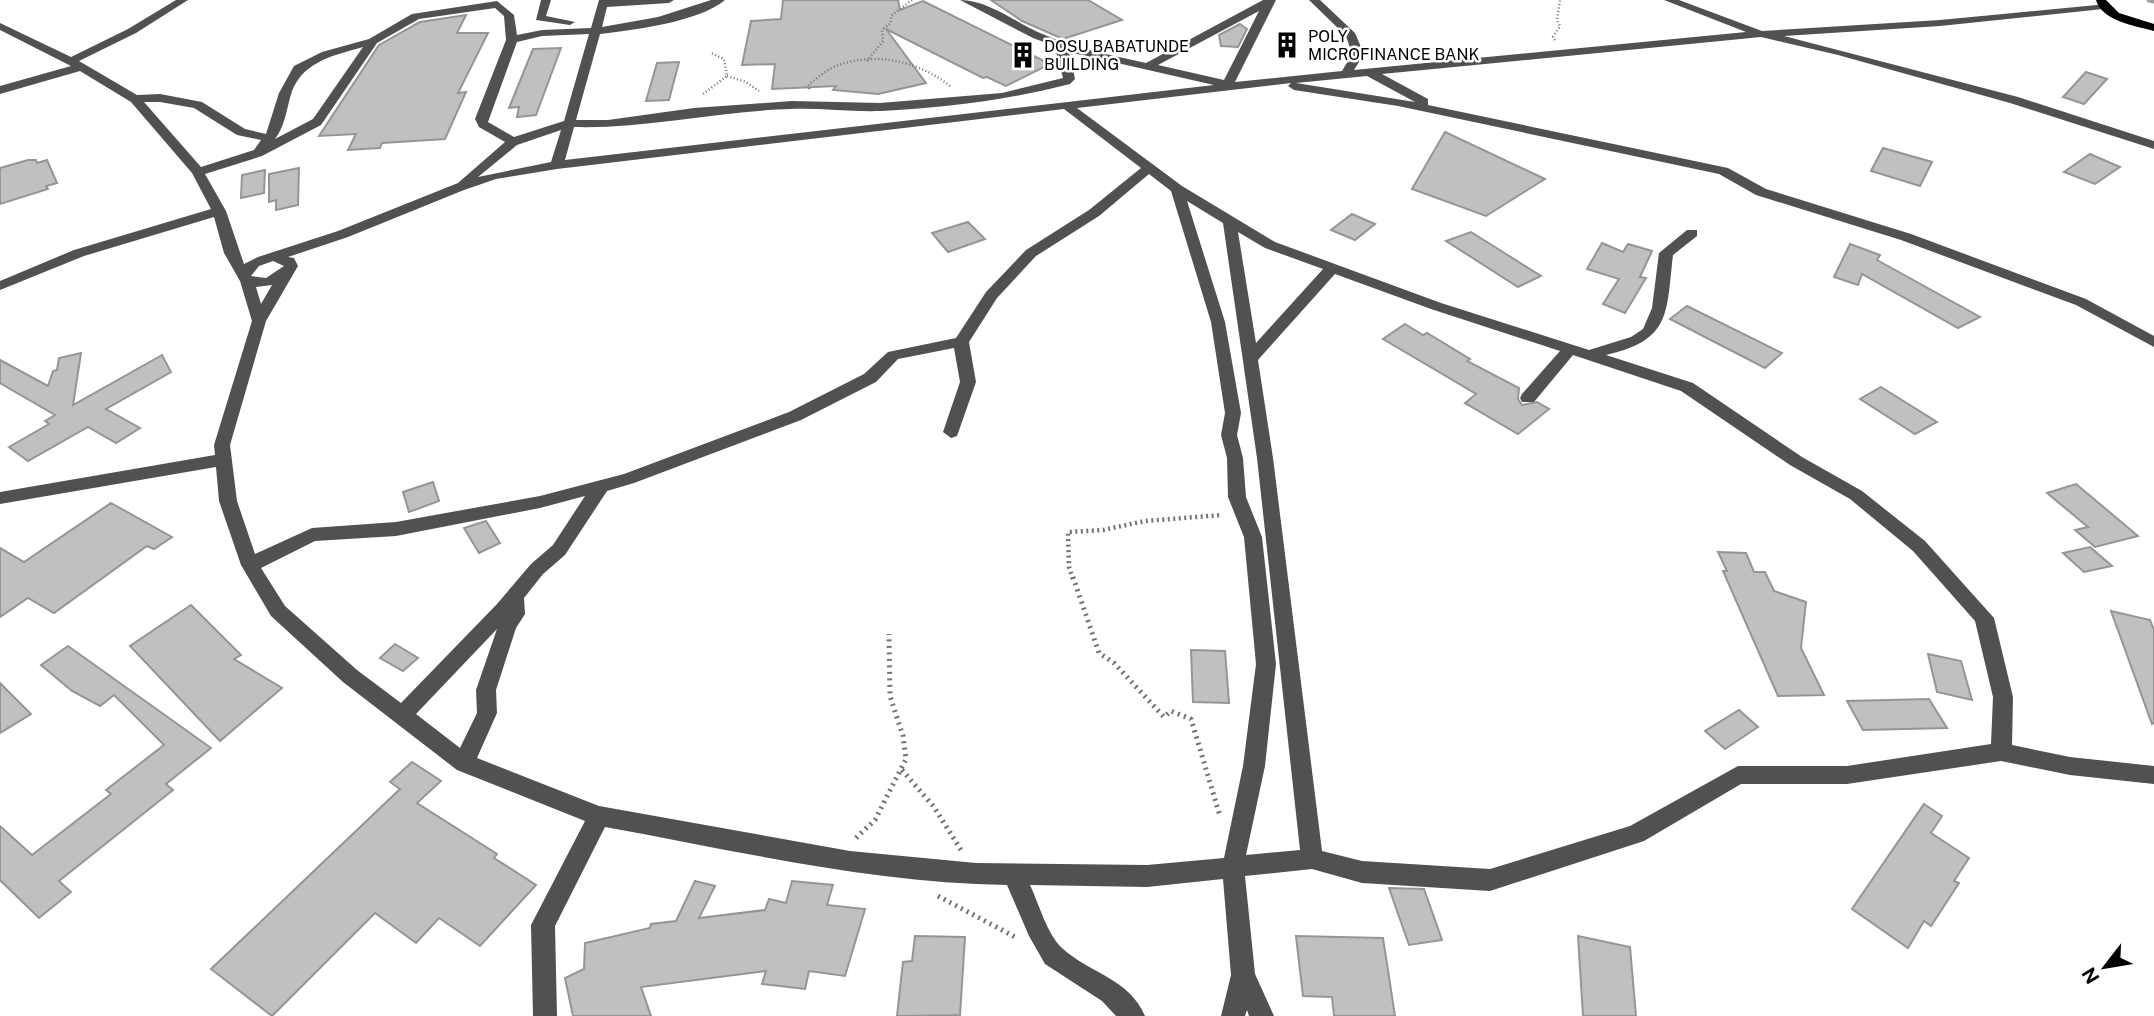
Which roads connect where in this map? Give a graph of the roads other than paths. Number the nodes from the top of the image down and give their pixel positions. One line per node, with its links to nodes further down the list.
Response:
1 (183, 0): 20 (street)
2 (510, 0): 12 (street)
3 (546, 0): 14 (street)
4 (669, 0): 10 (street)
5 (720, 0): 14 (street)
6 (965, 0): 19 (street)
7 (1314, 0): 23 (street)
8 (1669, 0): 16 (street)
9 (1269, 1): 21 (street); 25 (street)
10 (603, 2): 14 (street)
11 (2102, 3): 15 (main road); 16 (street)
12 (497, 4): 17 (street); 18 (street)
13 (0, 26): 20 (street)
14 (597, 26): 17 (street); 30 (street)
15 (2154, 28)
16 (1761, 34): 22 (street); 33 (street)
17 (512, 40): 32 (street)
18 (373, 41): 31 (street); 34 (street)
19 (1068, 47): 21 (street); 30 (street)
20 (77, 64): 26 (street); 27 (street)
21 (1146, 67): 25 (street)
22 (1369, 72): 23 (street); 29 (street)
23 (1346, 75): 24 (street)
24 (1268, 82): 25 (street); 29 (street)
25 (1232, 85): 28 (street)
26 (0, 90)
27 (135, 99): 31 (street); 37 (street)
28 (1067, 106): 35 (street); 36 (street)
29 (1440, 111): 52 (street)
30 (569, 123): 32 (street); 35 (street)
31 (269, 138): 34 (street)
32 (513, 142): 38 (street)
33 (2154, 145)
34 (258, 153): 37 (street)
35 (557, 165): 38 (street)
36 (1148, 169): 39 (street); 51 (street)
37 (198, 172): 40 (street)
38 (459, 187): 43 (street)
39 (1177, 189): 41 (street); 69 (street)
40 (219, 211): 44 (street); 49 (street)
41 (1230, 222): 46 (street); 55 (street)
42 (1692, 233): 54 (street)
43 (343, 234): 45 (street); 47 (street)
44 (229, 240): 45 (street); 48 (street)
45 (269, 258): 47 (street); 48 (street)
46 (1332, 268): 53 (street); 55 (street)
47 (288, 269): 48 (street); 50 (street)
48 (245, 279): 50 (street)
49 (0, 286)
50 (259, 321): 58 (street)
51 (961, 342): 57 (street); 59 (street)
52 (2154, 342)
53 (1571, 348): 54 (street); 56 (street)
54 (1592, 354): 64 (street)
55 (1250, 359): 68 (street)
56 (1528, 398)
57 (950, 432)
58 (225, 459): 60 (street); 61 (street)
59 (601, 486): 61 (street); 62 (street)
60 (0, 498)
61 (250, 565): 63 (street)
62 (514, 596): 63 (street); 65 (street)
63 (401, 716): 65 (street)
64 (2001, 752): 66 (street); 68 (street)
65 (464, 763): 67 (street)
66 (2154, 775)
67 (599, 816): 70 (street); 72 (street)
68 (1312, 859): 69 (street)
69 (1233, 866): 70 (street); 71 (street)
70 (1014, 874): 73 (street)
71 (1243, 975): 74 (street); 75 (street)
72 (545, 1016)
73 (1133, 1016)
74 (1233, 1016)
75 (1262, 1016)

